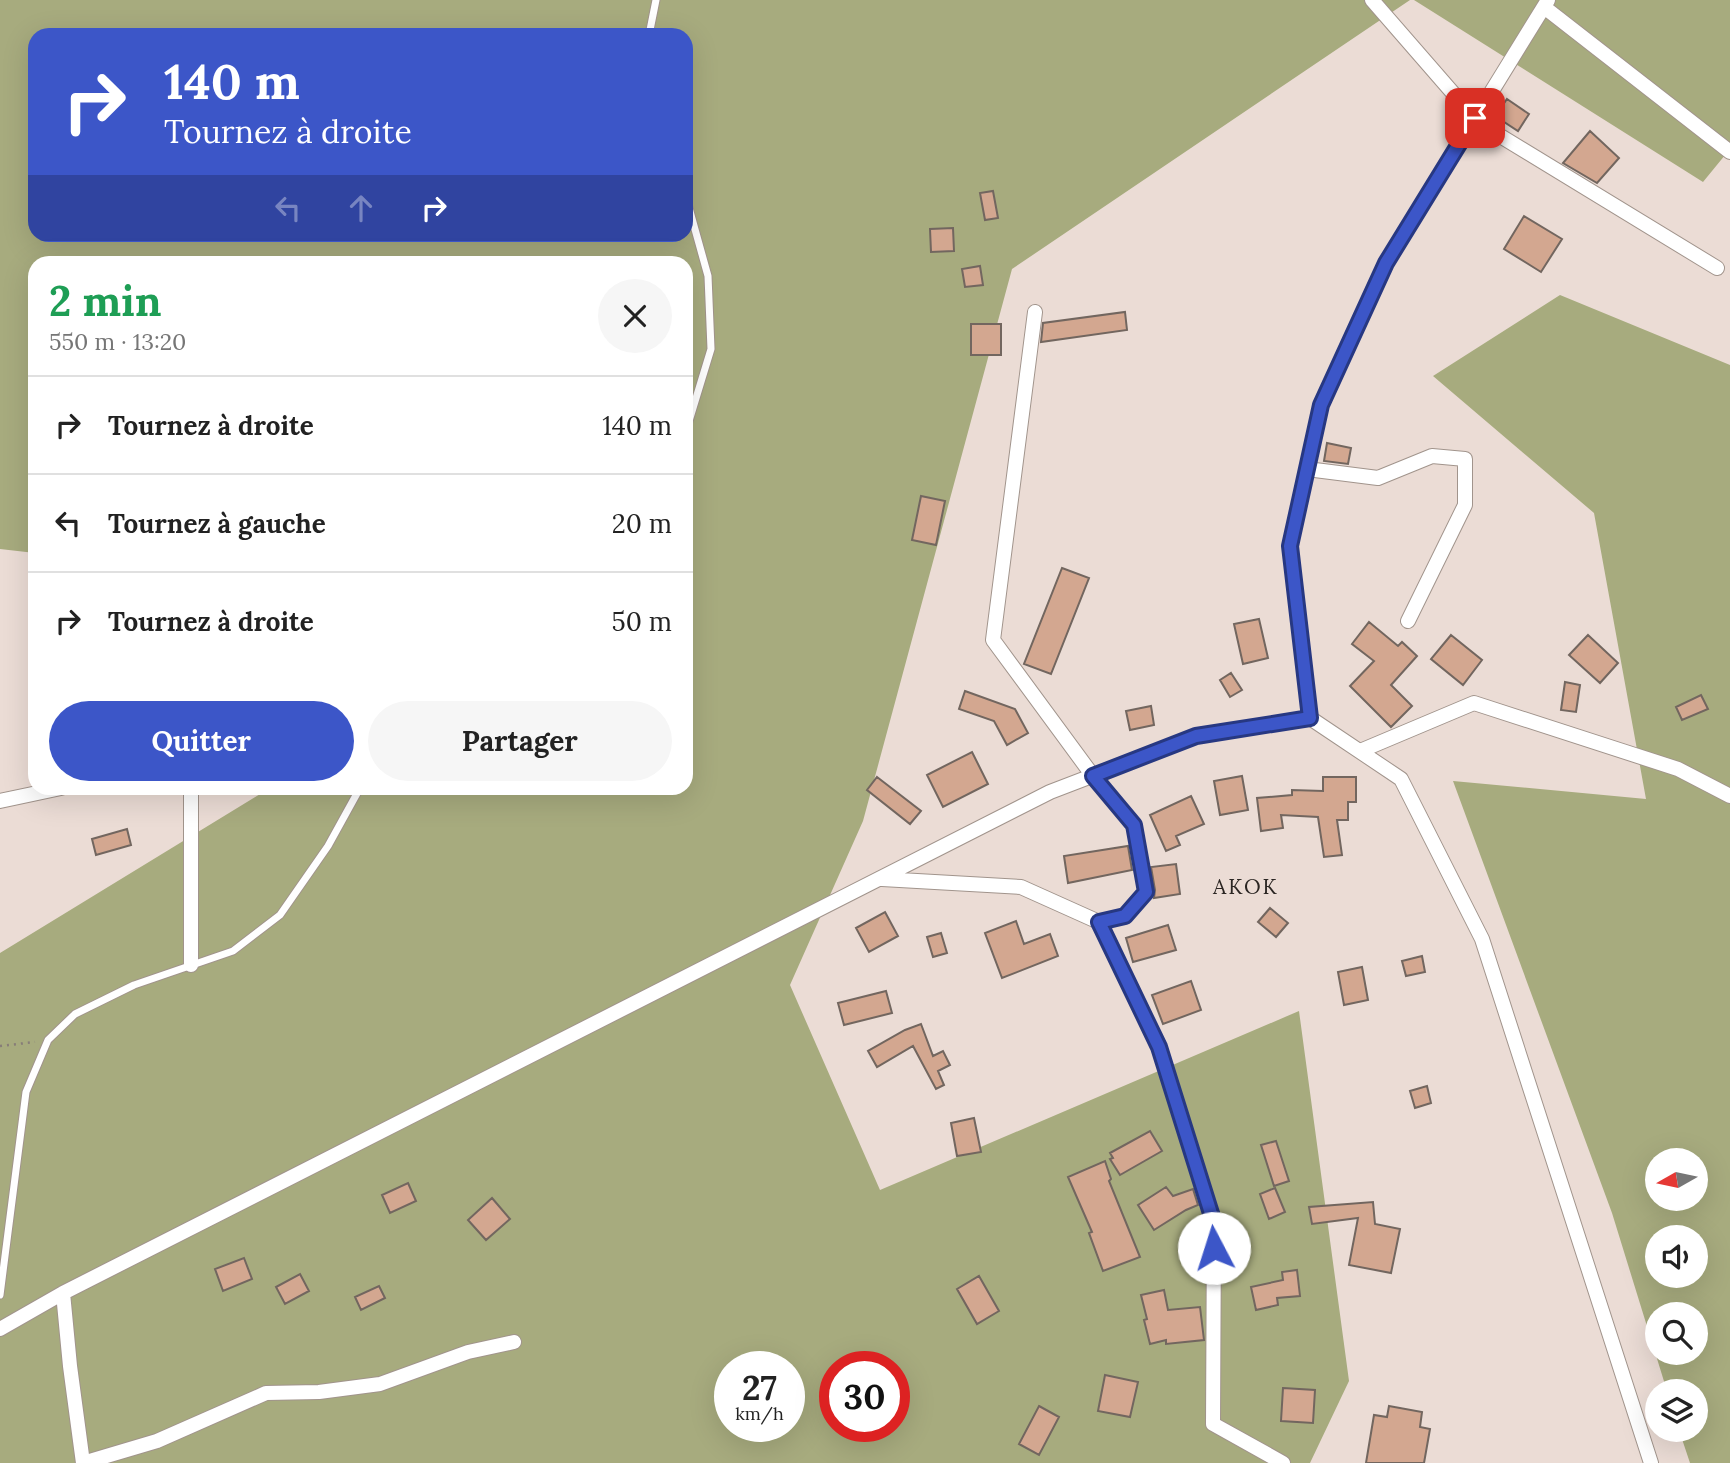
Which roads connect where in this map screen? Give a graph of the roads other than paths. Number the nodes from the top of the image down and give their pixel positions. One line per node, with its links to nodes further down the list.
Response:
1 (656, 0): 4 (lane)
2 (1372, 0): 5 (street)
3 (1546, 4): 5 (street); 6 (street)
4 (650, 28)
5 (1475, 118): 8 (street); 11 (street)
6 (1730, 152)
7 (693, 222): 10 (lane)
8 (1717, 268)
9 (1035, 312): 15 (street)
10 (693, 408)
11 (1307, 469): 12 (street); 13 (street)
12 (1408, 621)
13 (1310, 718): 14 (street); 15 (street)
14 (1360, 751): 19 (street); 29 (street)
15 (1093, 776): 21 (street); 22 (street)
16 (28, 795): 20 (street)
17 (191, 795): 23 (street)
18 (356, 795): 23 (lane)
19 (1730, 796)
20 (0, 801)
21 (879, 879): 22 (street); 24 (street)
22 (1099, 922): 28 (street)
23 (191, 965): 25 (lane)
24 (63, 1293): 26 (street); 27 (street)
25 (0, 1295)
26 (0, 1329)
27 (514, 1342)
28 (1283, 1463)
29 (1651, 1463)

